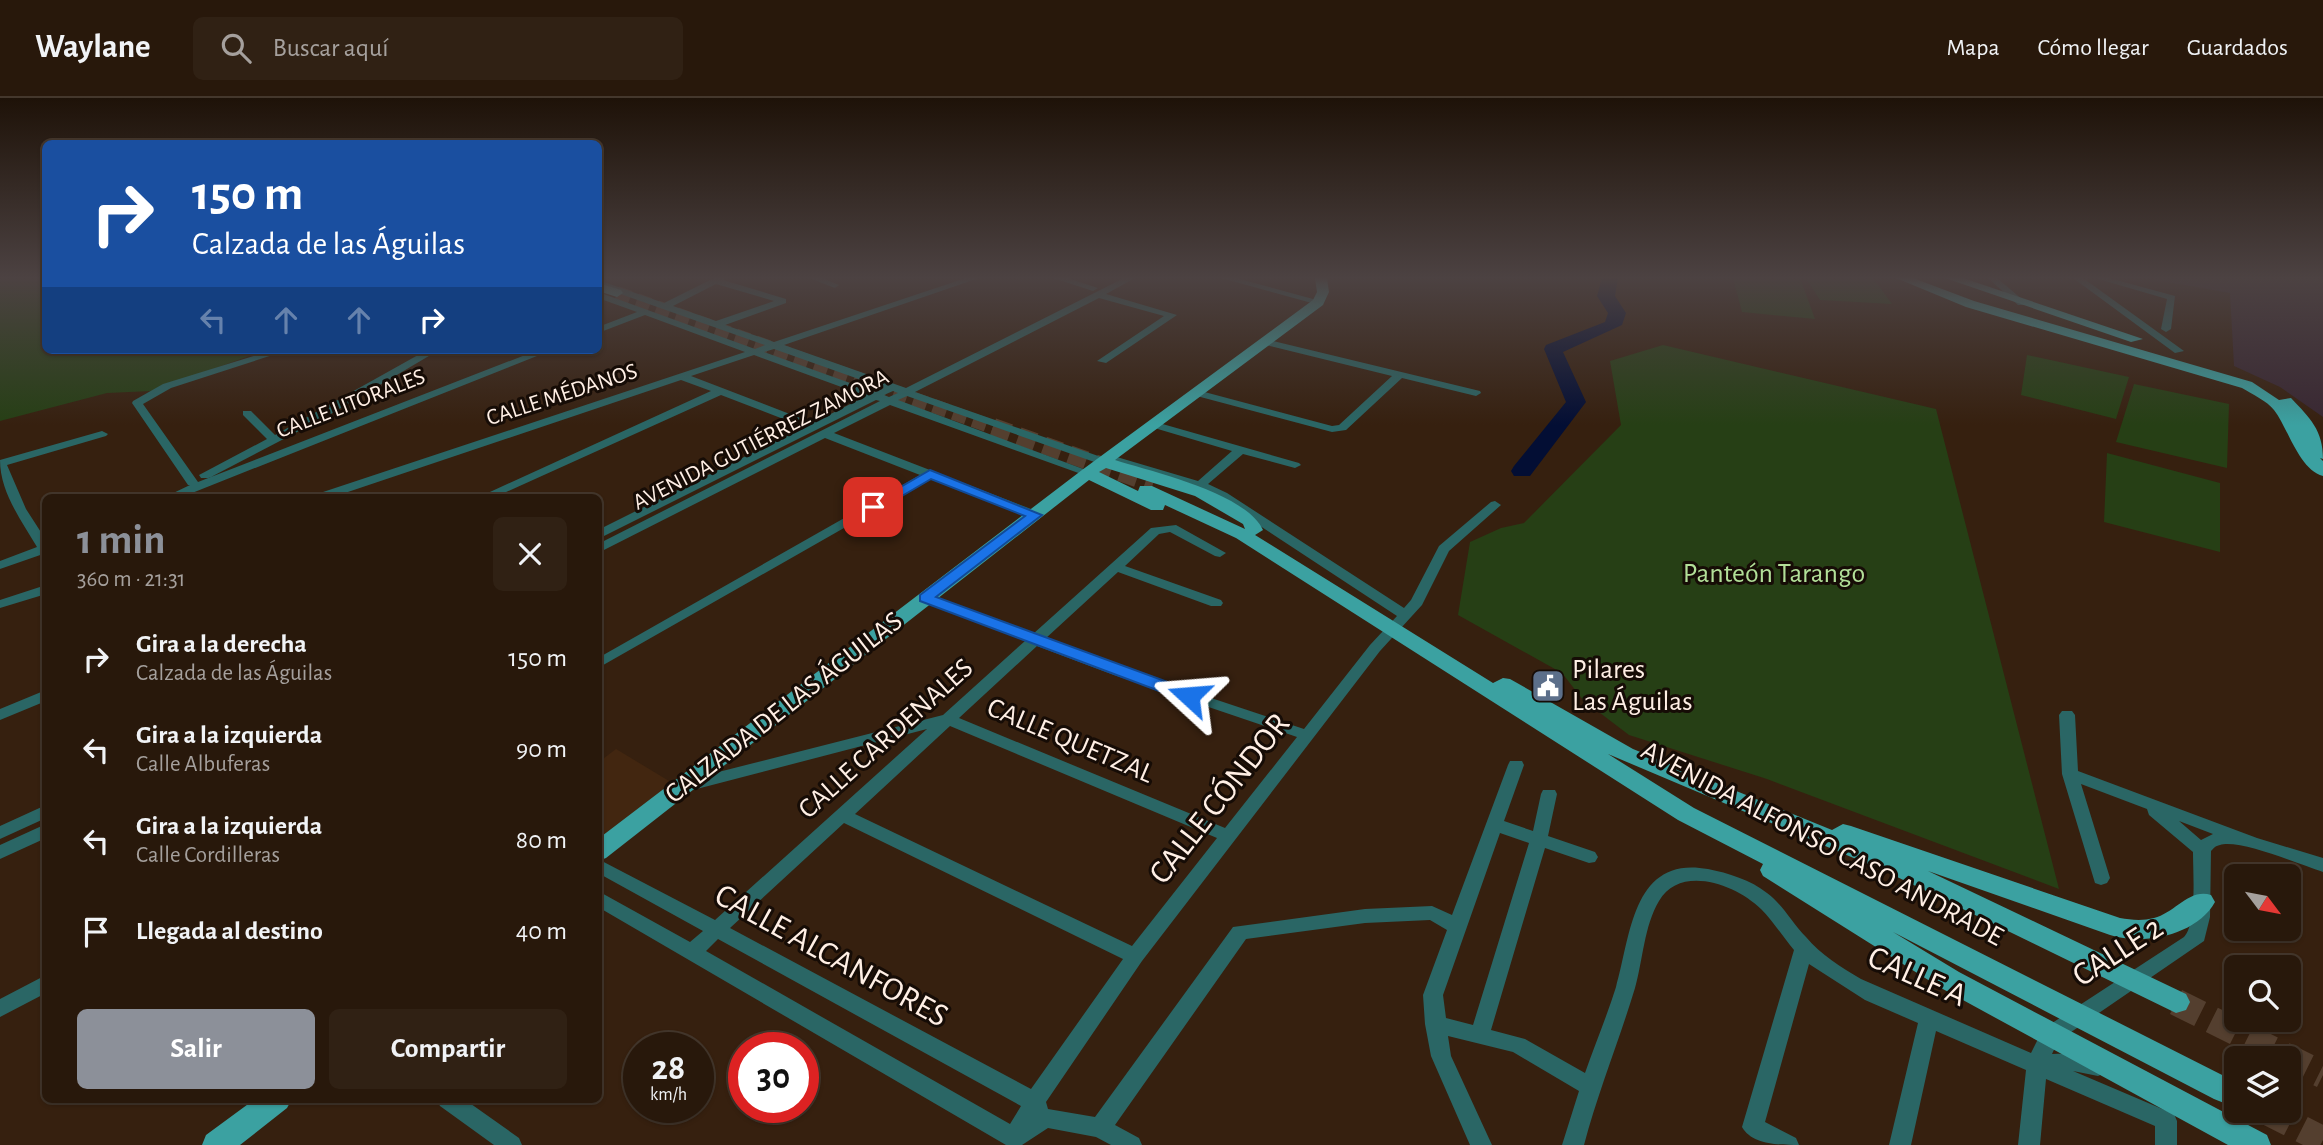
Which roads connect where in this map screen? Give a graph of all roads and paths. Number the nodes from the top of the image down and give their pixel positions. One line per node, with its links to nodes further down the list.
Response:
1 (688, 327): 16 (street)
2 (720, 327): 14 (street)
3 (831, 327): 14 (street, CALLE MÉDANOS)
4 (1017, 327): 28 (street, AVENIDA GUTIÉRREZ ZAMORA)
5 (1034, 327): 25 (street, AVENIDA GUTIÉRREZ ZAMORA)
6 (1154, 327): 20 (street)
7 (1285, 327): 12 (main road, CALZADA DE LAS ÁGUILAS)
8 (2048, 327): 23 (main road)
9 (2098, 327): 13 (main road)
10 (2130, 327): 13 (street)
11 (2145, 327): 15 (street)
12 (1265, 342): 21 (street); 26 (main road, CALZADA DE LAS ÁGUILAS)
13 (2153, 344): 15 (main road); 23 (main road)
14 (774, 346): 16 (street, CALLE MÉDANOS); 28 (street)
15 (2179, 351): 36 (main road)
16 (758, 352): 22 (street, CALLE MÉDANOS); 29 (street)
17 (270, 354): 42 (street)
18 (427, 354): 34 (street)
19 (528, 354): 46 (street, CALLE LITORALES)
20 (1102, 361)
21 (1400, 374): 26 (street); 27 (street)
22 (682, 377): 24 (street); 47 (street, CALLE MÉDANOS)
23 (2247, 385): 40 (main road)
24 (719, 392): 32 (street); 48 (street)
25 (903, 393): 28 (street, AVENIDA GUTIÉRREZ ZAMORA); 38 (street)
26 (1197, 393): 31 (main road, CALZADA DE LAS ÁGUILAS)
27 (1476, 393)
28 (890, 394): 29 (street, AVENIDA GUTIÉRREZ ZAMORA); 32 (street, AVENIDA GUTIÉRREZ ZAMORA); 38 (street)
29 (877, 395): 32 (street, AVENIDA GUTIÉRREZ ZAMORA)
30 (247, 413): 34 (street)
31 (1155, 425): 35 (street); 38 (main road, CALZADA DE LAS ÁGUILAS)
32 (819, 430): 41 (street); 52 (street, AVENIDA GUTIÉRREZ ZAMORA); 54 (street, AVENIDA GUTIÉRREZ ZAMORA)
33 (102, 434): 37 (street)
34 (274, 440): 42 (street)
35 (1241, 449): 39 (street); 43 (street)
36 (2323, 454)
37 (1, 464): 53 (street)
38 (1101, 464): 43 (street); 50 (main road, CALZADA DE LAS ÁGUILAS); 51 (main road); 56 (main road)
39 (1295, 465)
40 (2323, 471)
41 (930, 474): 50 (street); 66 (street)
42 (192, 482): 45 (street)
43 (1200, 485): 64 (street)
44 (1149, 487): 51 (main road, AVENIDA ALFONSO CASO ANDRADE); 56 (main road, AVENIDA ALFONSO CASO ANDRADE)
45 (170, 494)
46 (178, 494)
47 (330, 494)
48 (492, 494)
49 (1495, 505): 64 (street, CALLE CÓNDOR)
50 (1035, 515): 61 (main road, CALZADA DE LAS ÁGUILAS)
51 (1254, 530): 56 (main road, AVENIDA ALFONSO CASO ANDRADE)
52 (602, 533)
53 (42, 543)
54 (602, 547)
55 (42, 549): 58 (street)
56 (1274, 551): 74 (main road, AVENIDA ALFONSO CASO ANDRADE); 79 (main road, AVENIDA ALFONSO CASO ANDRADE)
57 (1220, 553): 59 (street, CALLE CARDENALES)
58 (0, 565)
59 (1116, 566): 62 (street); 65 (street, CALLE CARDENALES)
60 (42, 590): 63 (street)
61 (925, 598): 65 (street); 76 (main road, CALZADA DE LAS ÁGUILAS)
62 (1216, 603)
63 (0, 604)
64 (1405, 615): 71 (street, CALLE CÓNDOR)
65 (1035, 639): 70 (street, CALLE CARDENALES); 71 (street)
66 (602, 662)
67 (42, 697): 68 (street)
68 (0, 715)
69 (2067, 715): 73 (street)
70 (947, 719): 76 (street, CALLE QUETZAL); 80 (street, CALLE CARDENALES); 84 (street, CALLE QUETZAL)
71 (1306, 735): 84 (street, CALLE CÓNDOR)
72 (1516, 765): 81 (street)
73 (2070, 774): 75 (street); 93 (street)
74 (1676, 777): 95 (main road); 102 (main road, AVENIDA ALFONSO CASO ANDRADE)
75 (2097, 783): 86 (street); 88 (street)
76 (684, 786): 87 (main road, CALZADA DE LAS ÁGUILAS)
77 (1549, 794): 85 (street)
78 (42, 813): 83 (street)
79 (1686, 814): 106 (main road); 111 (main road, AVENIDA ALFONSO CASO ANDRADE)
80 (842, 815): 97 (street, CALLE CARDENALES); 100 (street)
81 (1494, 824): 85 (street); 96 (street)
82 (42, 832): 89 (street)
83 (0, 833)
84 (1229, 836): 100 (street, CALLE CÓNDOR)
85 (1538, 837): 90 (street); 107 (street)
86 (2251, 842): 88 (street); 91 (street)
87 (602, 849)
88 (2202, 850): 95 (street, CALLE 2)
89 (0, 853)
90 (1589, 857)
91 (2323, 865)
92 (602, 867): 97 (street, CALLE ALCANFORES)
93 (2101, 877)
94 (602, 900): 99 (street)
95 (2202, 902): 106 (street, CALLE 2)
96 (1456, 926): 105 (street); 115 (street)
97 (717, 929): 99 (street, CALLE CARDENALES); 114 (street, CALLE ALCANFORES)
98 (1804, 949): 104 (street, CALLE A); 110 (street, CALLE A); 122 (street)
99 (693, 951): 116 (street)
100 (1135, 956): 114 (street, CALLE CÓNDOR)
101 (42, 985): 103 (street)
102 (2176, 1002)
103 (0, 1009)
104 (1929, 1019): 108 (street, CALLE A); 123 (street)
105 (1435, 1024): 107 (street); 120 (street)
106 (2053, 1032): 108 (street); 109 (main road)
107 (1480, 1034): 110 (street)
108 (2037, 1064): 109 (street); 124 (street); 125 (street, CALLE A)
109 (2118, 1073): 126 (main road)
110 (1590, 1086): 121 (street)
111 (2224, 1090)
112 (271, 1103): 117 (main road)
113 (453, 1103): 118 (street)
114 (1040, 1110): 115 (street, CALLE ALCANFORES); 116 (street)
115 (1100, 1128): 119 (street, CALLE ALCANFORES)
116 (1012, 1141)
117 (217, 1145)
118 (511, 1145)
119 (1131, 1145)
120 (1481, 1145)
121 (1573, 1145)
122 (1788, 1145)
123 (1900, 1145)
124 (2029, 1145)
125 (2166, 1145)
126 (2256, 1145)

